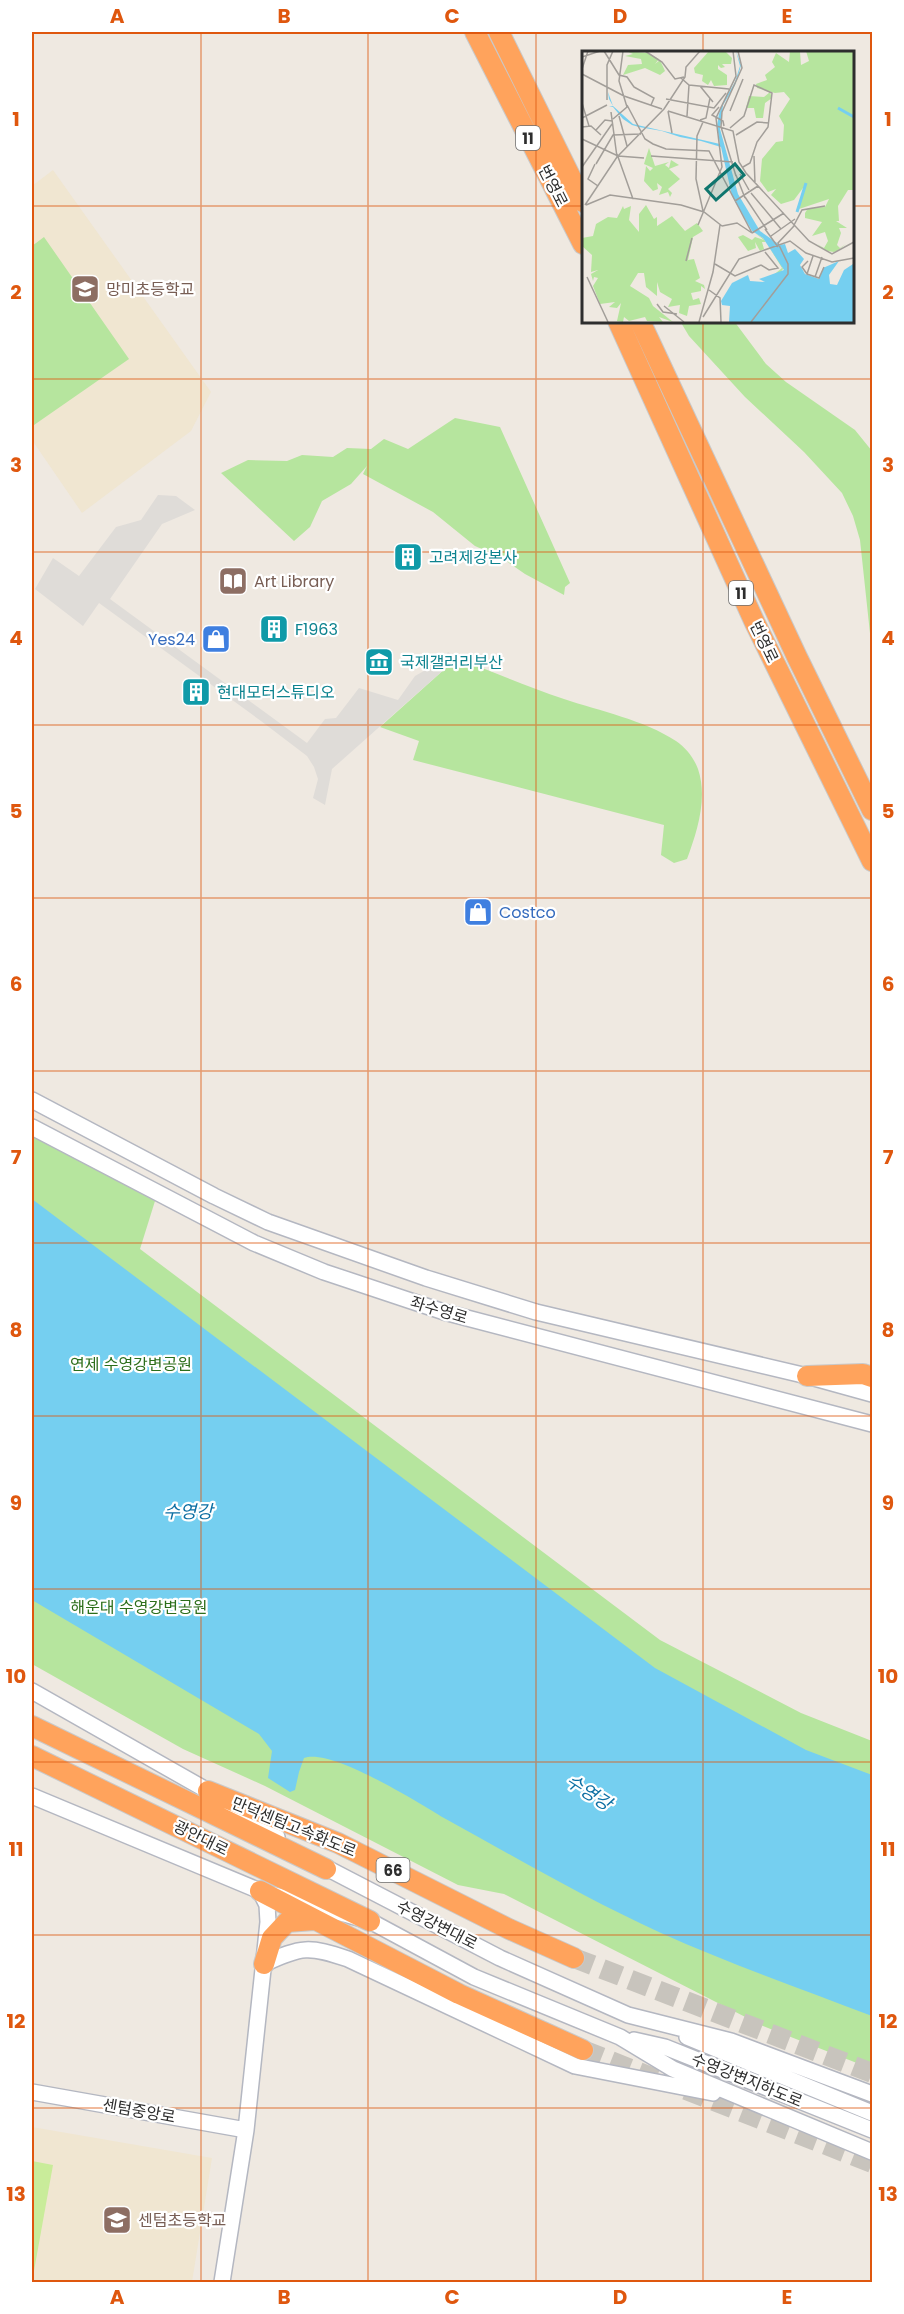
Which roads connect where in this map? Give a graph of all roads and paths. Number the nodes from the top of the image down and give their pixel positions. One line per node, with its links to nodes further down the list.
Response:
1 (476, 32): 4 (highway, 번영로 / 11)
2 (499, 32): 3 (highway, 번영로 / 11)
3 (582, 200)
4 (582, 242)
5 (618, 322): 8 (highway, 번영로 / 11)
6 (640, 322): 7 (highway, 번영로 / 11)
7 (873, 810)
8 (873, 861)
9 (32, 1100): 11 (main road, 좌수영로)
10 (32, 1127): 14 (main road, 좌수영로)
11 (807, 1376): 12 (highway); 13 (main road, 좌수영로)
12 (873, 1377)
13 (873, 1394)
14 (873, 1424)
15 (32, 1691): 18 (main road, 수영강변대로)
16 (32, 1726): 20 (highway, 광안대로)
17 (32, 1756): 23 (highway, 광안대로)
18 (208, 1791): 20 (main road, 수영강변대로); 24 (highway, 만덕센텀고속화도로 / 66)
19 (32, 1796): 21 (main road, 수영강변대로)
20 (326, 1869): 26 (main road, 수영강변대로)
21 (260, 1891): 22 (highway); 23 (main road, 수영강변대로); 25 (main road)
22 (314, 1920): 25 (highway); 28 (highway)
23 (370, 1922): 27 (main road, 수영강변대로)
24 (574, 1958)
25 (264, 1964): 31 (main road); 33 (main road)
26 (628, 2015): 30 (main road, 수영강변대로); 32 (main road, 수영강변지하도로)
27 (620, 2037): 31 (main road, 수영강변대로); 34 (main road, 수영강변지하도로)
28 (583, 2050)
29 (32, 2092): 33 (main road, 센텀중앙로)
30 (873, 2094)
31 (749, 2101): 35 (main road, 수영강변대로)
32 (873, 2113)
33 (246, 2130): 36 (main road)
34 (873, 2130)
35 (873, 2152)
36 (222, 2283)

